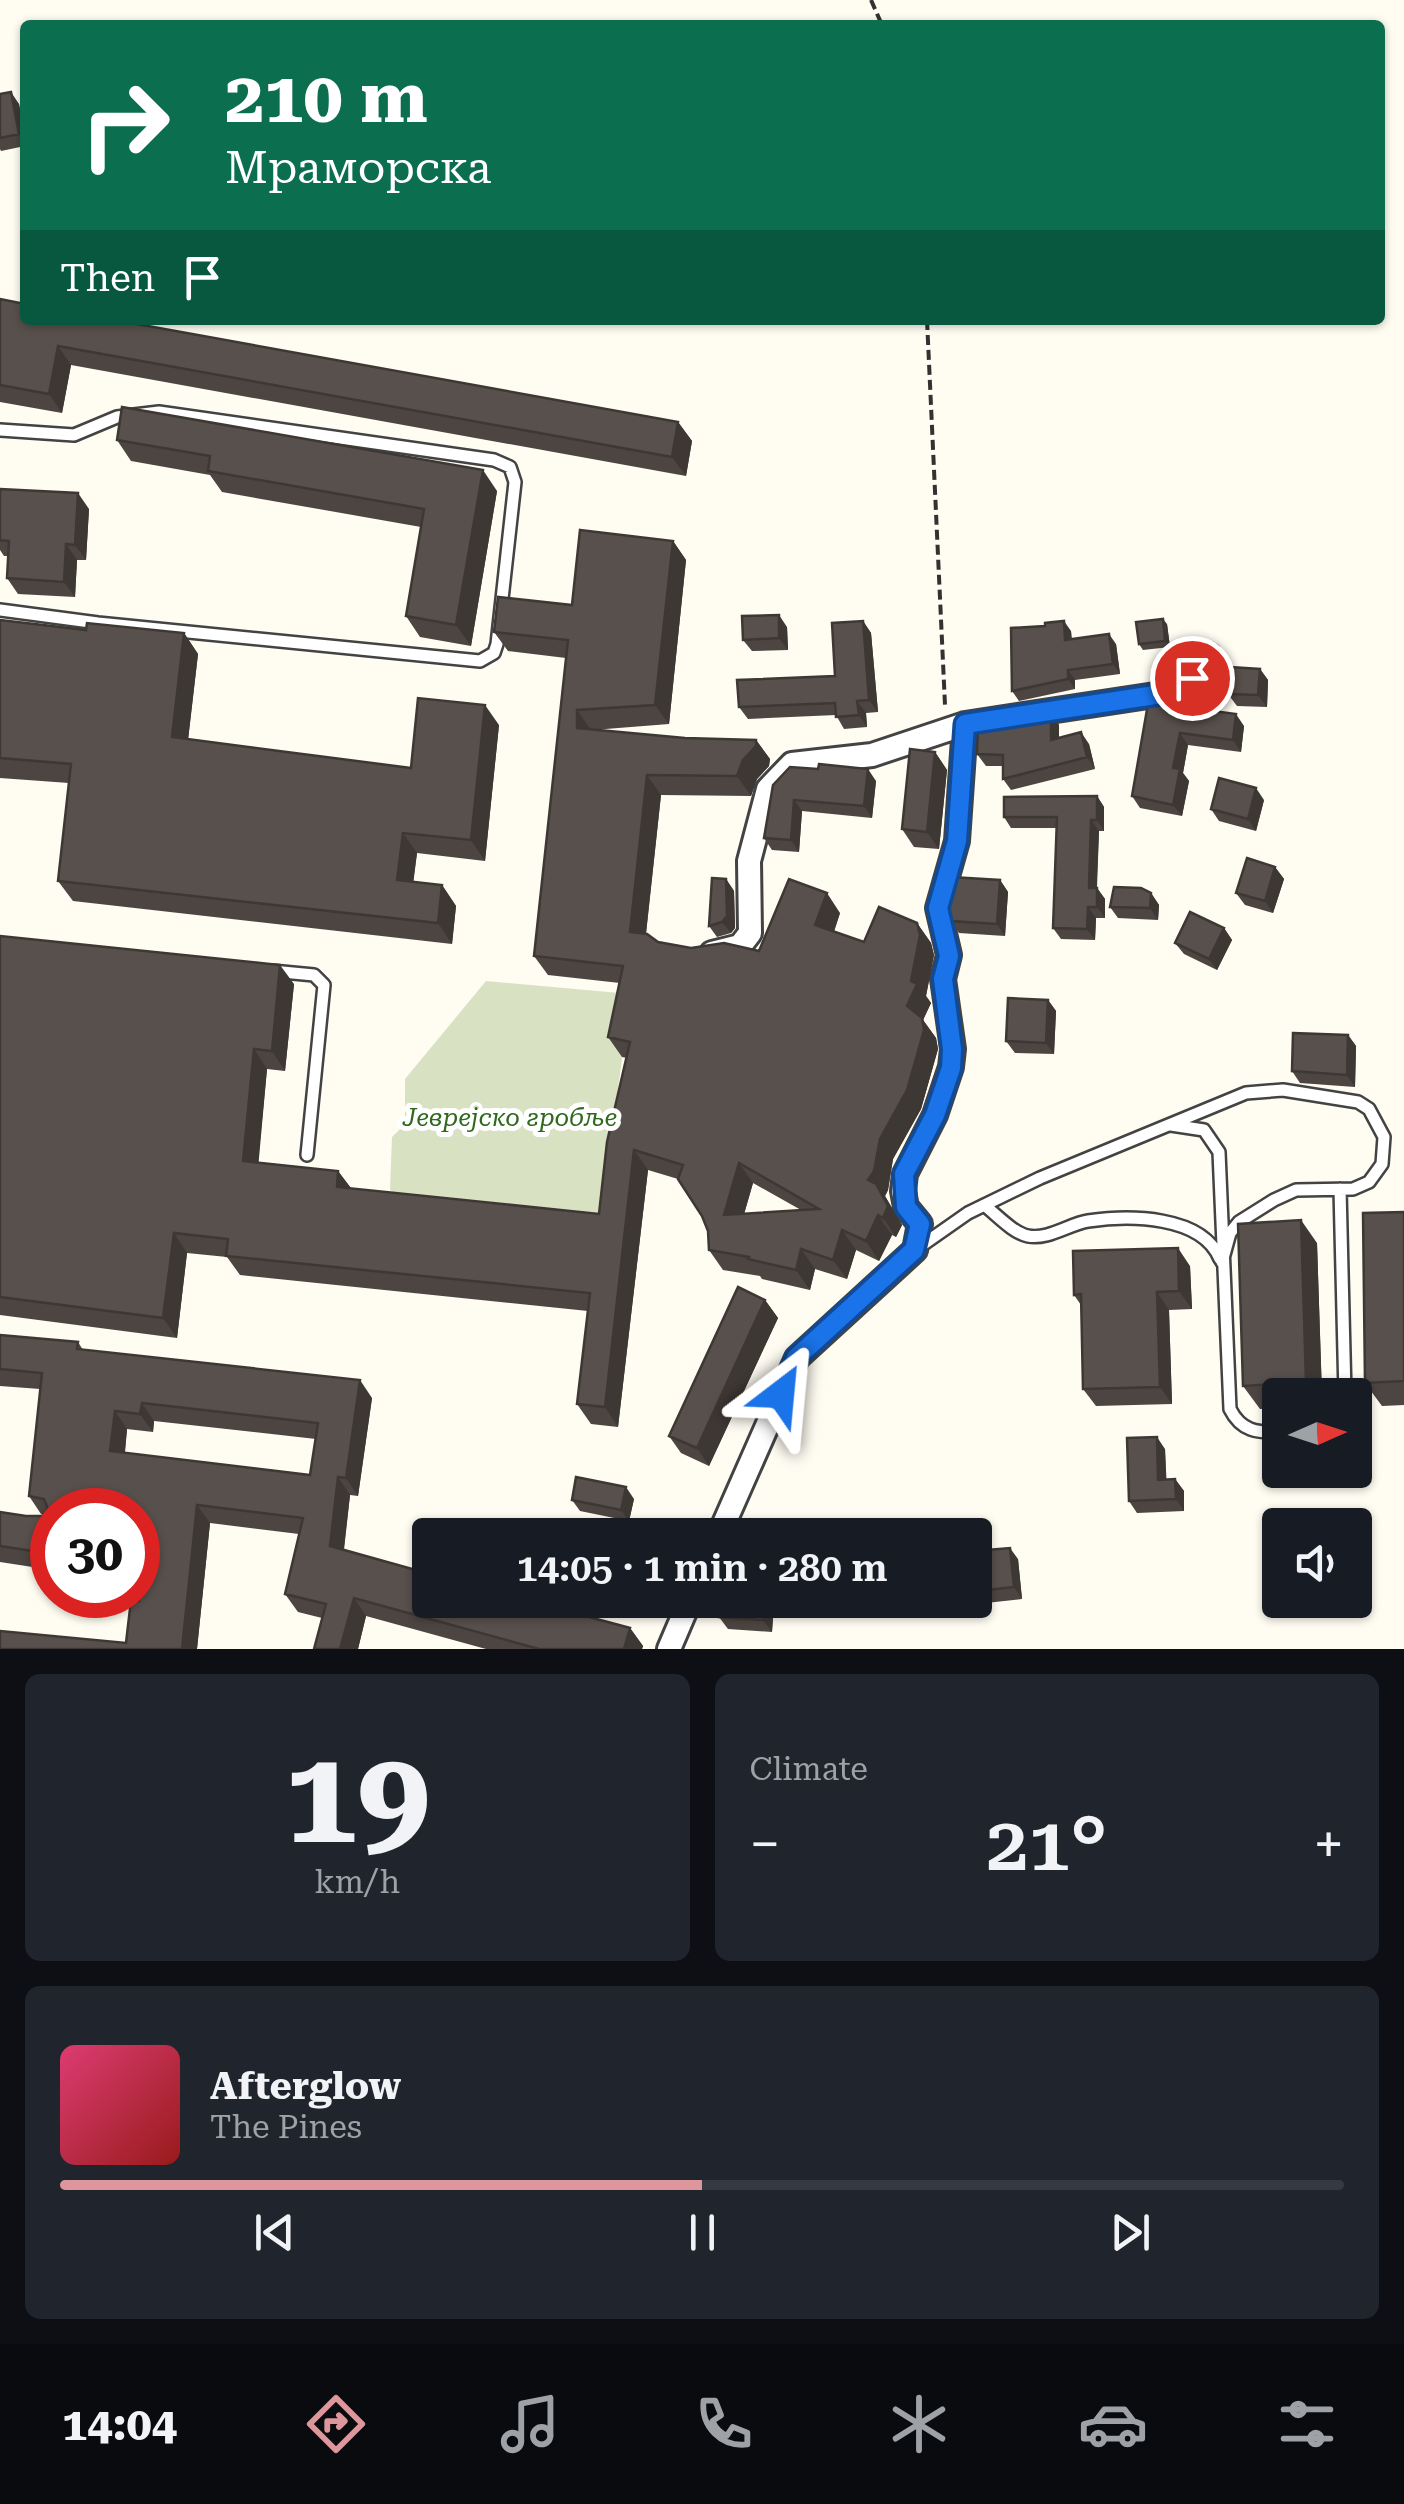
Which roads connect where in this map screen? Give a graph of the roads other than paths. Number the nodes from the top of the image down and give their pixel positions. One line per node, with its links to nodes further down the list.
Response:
1 (0, 430): 2 (lane)
2 (0, 610)
3 (1208, 654): 4 (street)
4 (956, 728): 5 (street); 11 (street)
5 (690, 950)
6 (255, 969): 8 (lane)
7 (1167, 1125): 9 (lane); 10 (lane); 12 (lane)
8 (306, 1156)
9 (1340, 1189): 12 (lane); 13 (lane)
10 (984, 1205): 11 (lane); 12 (lane)
11 (914, 1250): 15 (street)
12 (1222, 1262): 14 (lane)
13 (1345, 1378)
14 (1262, 1433)
15 (726, 1518)
16 (682, 1618): 17 (street)
17 (669, 1649)

